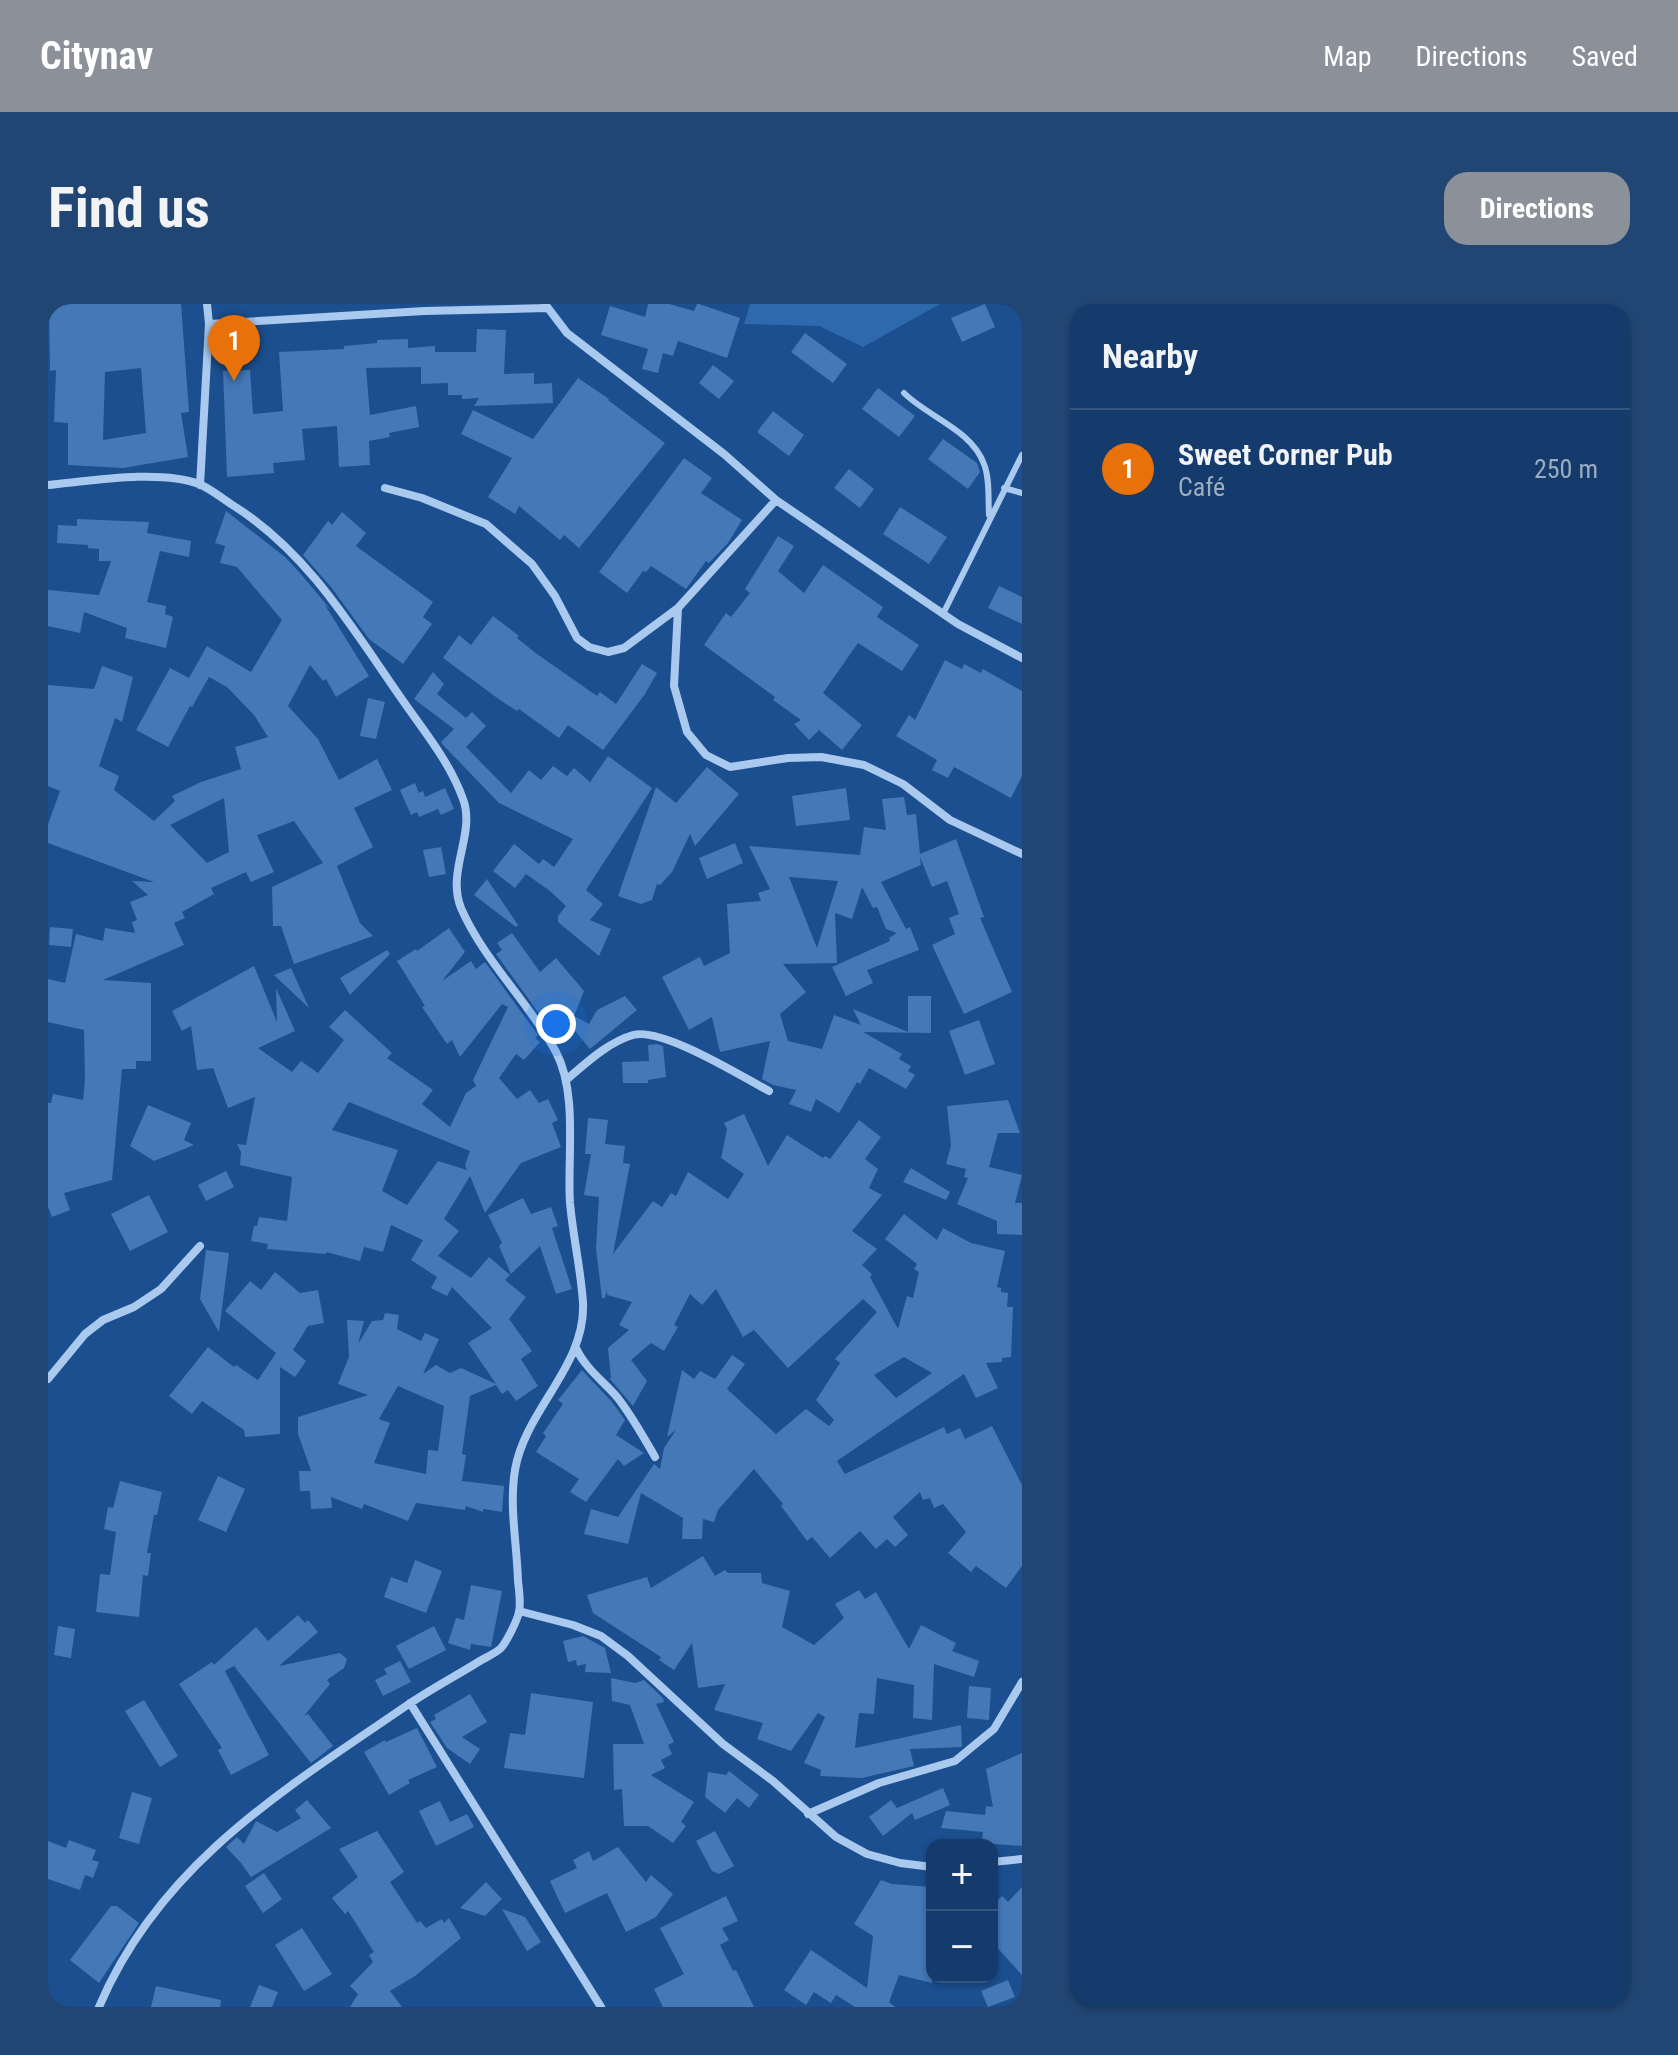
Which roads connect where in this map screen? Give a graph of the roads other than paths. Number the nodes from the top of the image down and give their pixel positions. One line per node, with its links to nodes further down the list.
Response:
1 (207, 304): 3 (street)
2 (546, 306): 3 (street); 11 (street)
3 (209, 324): 7 (street)
4 (904, 393): 12 (lane)
5 (1022, 455): 9 (lane)
6 (48, 485): 7 (street)
7 (200, 485): 17 (street)
8 (385, 488): 13 (street)
9 (1004, 488): 10 (lane); 12 (lane)
10 (1022, 493)
11 (776, 500): 13 (street); 14 (street)
12 (989, 518): 14 (lane)
13 (678, 608): 16 (street)
14 (943, 614): 15 (street)
15 (1022, 658)
16 (1022, 854)
17 (566, 1080): 18 (street); 20 (street)
18 (769, 1091)
19 (200, 1246): 21 (street)
20 (576, 1348): 22 (street); 23 (street)
21 (48, 1379)
22 (655, 1457)
23 (519, 1611): 25 (street); 26 (street)
24 (1022, 1682): 26 (street)
25 (410, 1703): 30 (street); 31 (street)
26 (808, 1814): 29 (street)
27 (1022, 1859): 28 (street)
28 (998, 1861)
29 (926, 1866)
30 (99, 2007)
31 (601, 2007)

